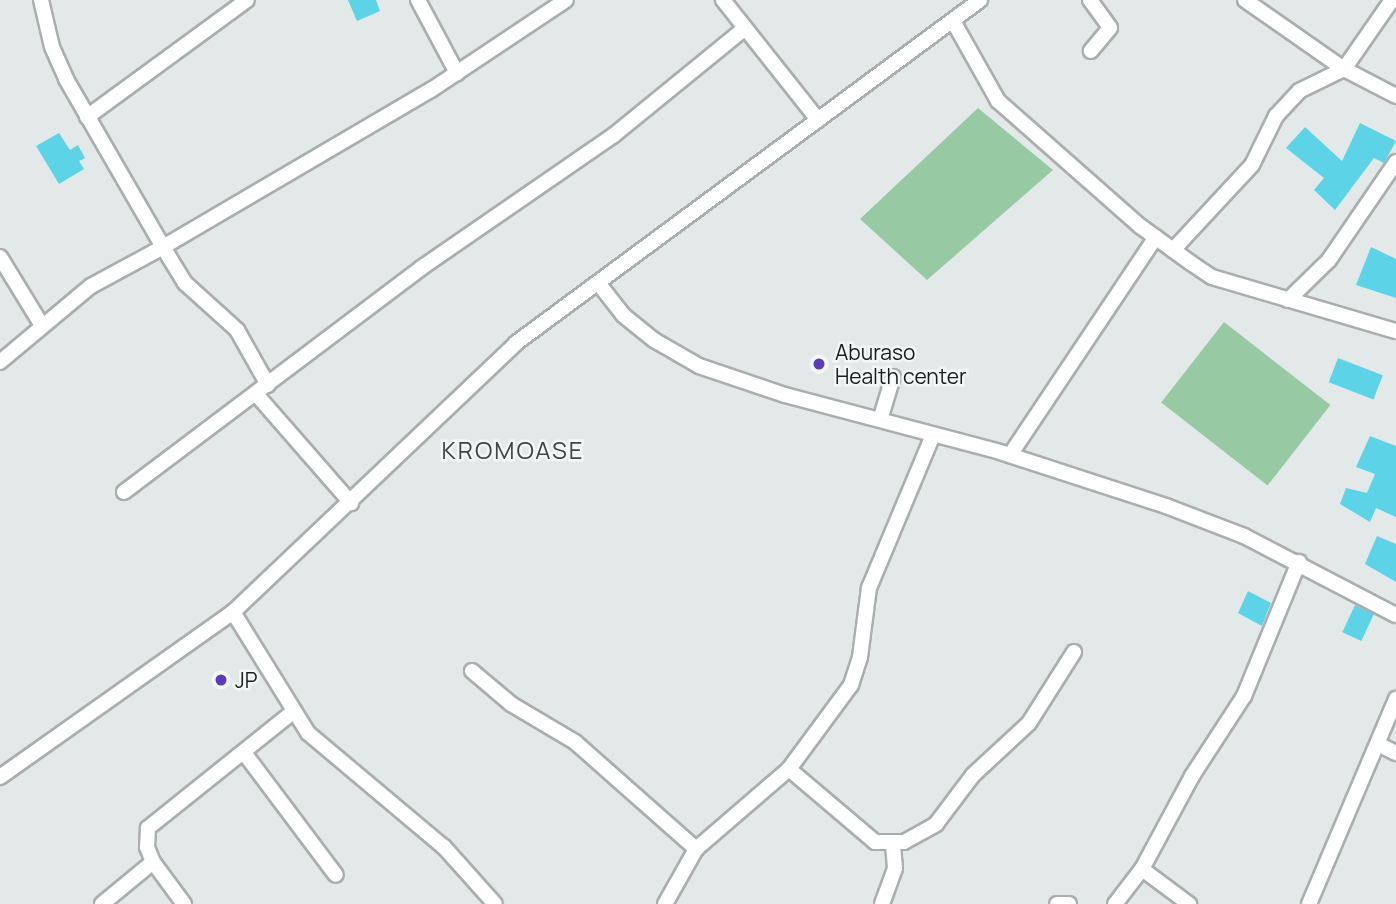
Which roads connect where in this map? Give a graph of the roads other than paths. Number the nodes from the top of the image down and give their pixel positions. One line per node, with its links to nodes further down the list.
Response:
1 (40, 0): 16 (street)
2 (247, 0): 16 (street)
3 (418, 0): 14 (street)
4 (566, 0): 14 (street)
5 (723, 0): 11 (street)
6 (980, 0): 10 (street)
7 (1090, 0): 12 (street)
8 (1245, 0): 13 (street)
9 (1392, 0): 13 (street)
10 (953, 21): 17 (street); 19 (street)
11 (745, 28): 17 (street); 29 (street)
12 (1091, 51)
13 (1344, 69): 15 (street); 21 (street)
14 (457, 73): 20 (street)
15 (1396, 96)
16 (87, 117): 20 (street)
17 (818, 120): 23 (street)
18 (1396, 162): 24 (street)
19 (1156, 237): 21 (street); 32 (street)
20 (163, 247): 25 (street); 29 (street)
21 (1173, 250): 24 (street)
22 (0, 257): 25 (street)
23 (599, 284): 30 (street); 34 (street)
24 (1288, 300): 26 (street)
25 (41, 324): 27 (street)
26 (1396, 331)
27 (0, 362)
28 (893, 377): 30 (street)
29 (262, 390): 33 (street); 34 (street)
30 (880, 420): 31 (street)
31 (933, 435): 32 (street); 45 (street)
32 (1010, 455): 35 (street)
33 (124, 492)
34 (351, 503): 36 (street)
35 (1299, 562): 37 (street); 50 (street)
36 (233, 612): 41 (street); 46 (street)
37 (1396, 615)
38 (1074, 652): 47 (street)
39 (472, 671): 48 (street)
40 (1396, 699): 42 (street)
41 (294, 711): 44 (street); 54 (street)
42 (1378, 744): 43 (street); 61 (street)
43 (1396, 753)
44 (245, 754): 49 (street); 51 (street)
45 (789, 769): 47 (street); 48 (street)
46 (0, 777)
47 (892, 844): 56 (street)
48 (696, 849): 55 (street)
49 (153, 862): 52 (street); 53 (street)
50 (1142, 869): 59 (street); 60 (street)
51 (336, 876)
52 (102, 904)
53 (184, 904)
54 (495, 904)
55 (665, 904)
56 (882, 904)
57 (1056, 904): 58 (street)
58 (1069, 904)
59 (1115, 904)
60 (1189, 904)
61 (1309, 904)

